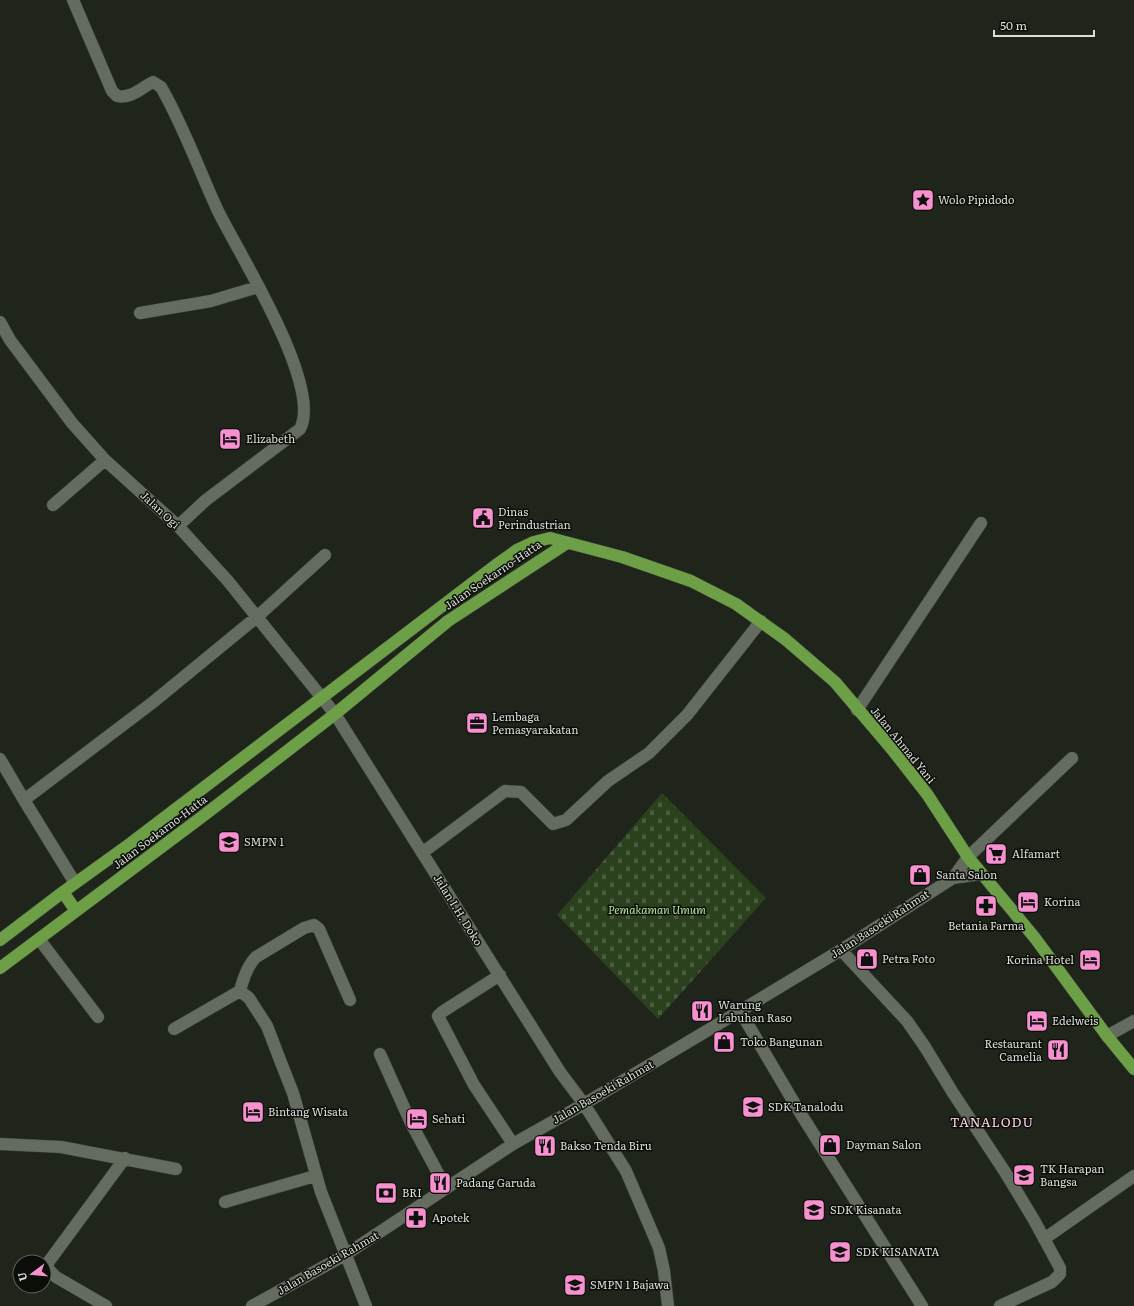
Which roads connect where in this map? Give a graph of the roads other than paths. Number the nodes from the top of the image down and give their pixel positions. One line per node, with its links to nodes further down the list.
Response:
1 (73, 0): 2 (street)
2 (258, 287): 3 (street); 8 (street)
3 (140, 313)
4 (0, 322): 5 (street, Jalan Ogi)
5 (105, 460): 6 (street); 8 (street, Jalan Ogi)
6 (54, 505)
7 (981, 523): 14 (street)
8 (178, 526): 11 (street, Jalan Ogi)
9 (567, 543): 12 (highway, Jalan Ahmad Yani); 13 (highway, Jalan Soekarno-Hatta); 15 (highway, Jalan Soekarno-Hatta)
10 (325, 555): 11 (street)
11 (258, 616): 13 (street, Jalan Ogi); 18 (street)
12 (760, 621): 14 (highway, Jalan Ahmad Yani); 19 (street)
13 (322, 697): 15 (street); 23 (highway, Jalan Soekarno-Hatta)
14 (857, 710): 20 (highway, Jalan Ahmad Yani)
15 (335, 714): 19 (street, Jalan I.H. Doko); 25 (highway, Jalan Soekarno-Hatta)
16 (1072, 758): 20 (street)
17 (0, 759): 18 (street)
18 (24, 800): 23 (street)
19 (422, 853): 30 (street, Jalan I.H. Doko)
20 (968, 857): 21 (highway, Jalan Ahmad Yani); 22 (street)
21 (981, 874): 22 (street); 37 (highway, Jalan Ahmad Yani)
22 (953, 878): 28 (street, Jalan Basoeki Rahmat)
23 (75, 883): 24 (highway, Jalan Soekarno-Hatta)
24 (62, 892): 25 (highway); 27 (highway, Jalan Soekarno-Hatta)
25 (76, 911): 26 (highway, Jalan Soekarno-Hatta)
26 (39, 939): 29 (highway, Jalan Soekarno-Hatta); 34 (street)
27 (0, 940)
28 (841, 950): 33 (street, Jalan Basoeki Rahmat); 49 (street)
29 (0, 968)
30 (500, 975): 40 (street, Jalan I.H. Doko); 42 (street)
31 (240, 991): 32 (street); 36 (street); 45 (street)
32 (350, 1000)
33 (740, 1011): 40 (street, Jalan Basoeki Rahmat); 55 (street)
34 (98, 1017)
35 (1134, 1020): 37 (street)
36 (174, 1029)
37 (1107, 1036): 39 (highway, Jalan Ahmad Yani)
38 (380, 1054): 47 (street)
39 (1134, 1069)
40 (584, 1104): 42 (street, Jalan Basoeki Rahmat); 54 (street, Jalan I.H. Doko)
41 (0, 1144): 43 (street)
42 (512, 1144): 47 (street, Jalan Basoeki Rahmat)
43 (125, 1158): 44 (street); 51 (street)
44 (176, 1169)
45 (315, 1176): 48 (street); 50 (street)
46 (1134, 1176): 49 (street)
47 (446, 1188): 50 (street, Jalan Basoeki Rahmat)
48 (225, 1202)
49 (1044, 1239): 56 (street)
50 (345, 1255): 52 (street, Jalan Basoeki Rahmat); 53 (street)
51 (106, 1306)
52 (252, 1306)
53 (366, 1306)
54 (668, 1306)
55 (922, 1306)
56 (1000, 1306)

